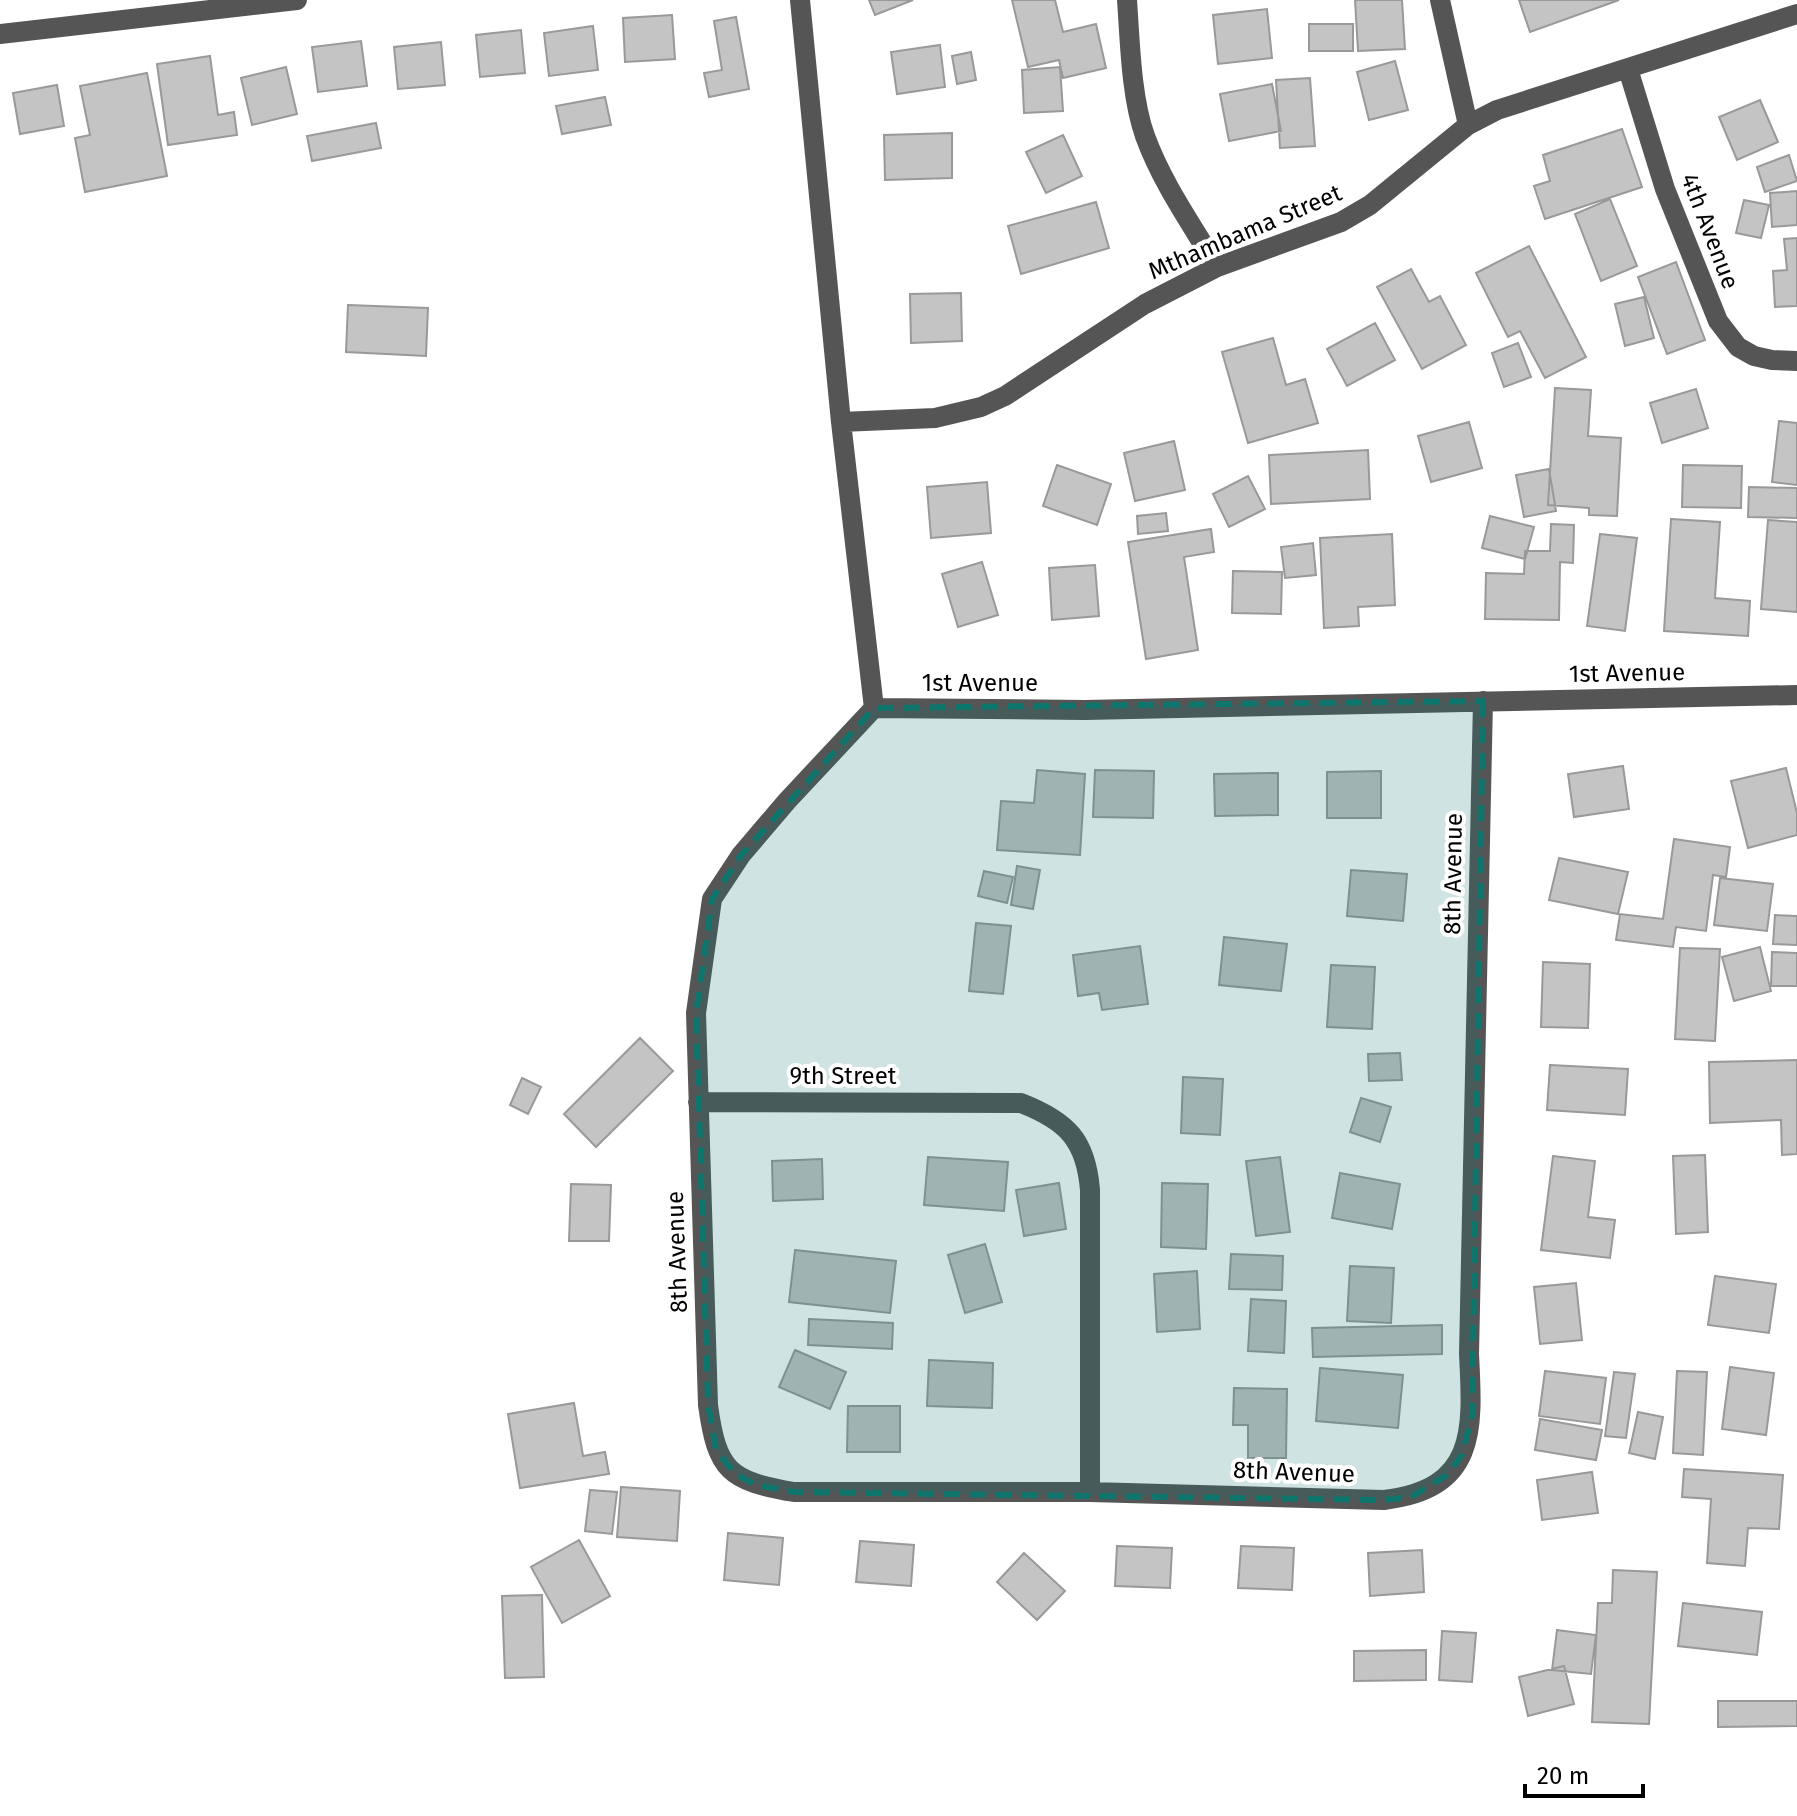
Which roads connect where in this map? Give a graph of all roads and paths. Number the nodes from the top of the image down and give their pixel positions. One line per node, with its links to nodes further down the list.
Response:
1 (297, 0): 8 (street)
2 (800, 0): 13 (street)
3 (1127, 0): 11 (street)
4 (1440, 0): 10 (street)
5 (1771, 0): 7 (street)
6 (1797, 14): 7 (street, Mthambama Street)
7 (1776, 21): 9 (street, Mthambama Street)
8 (0, 34)
9 (1628, 69): 10 (street, Mthambama Street); 12 (street, 4th Avenue)
10 (1468, 125): 11 (street, Mthambama Street)
11 (1217, 267): 13 (street, Mthambama Street)
12 (1797, 361)
13 (841, 422): 16 (street)
14 (1797, 695): 15 (street, 1st Avenue)
15 (1483, 701): 16 (street, 1st Avenue); 18 (street, 8th Avenue)
16 (874, 708): 17 (street)
17 (698, 1102): 18 (street, 8th Avenue); 18 (street, 9th Street)
18 (1090, 1492)

